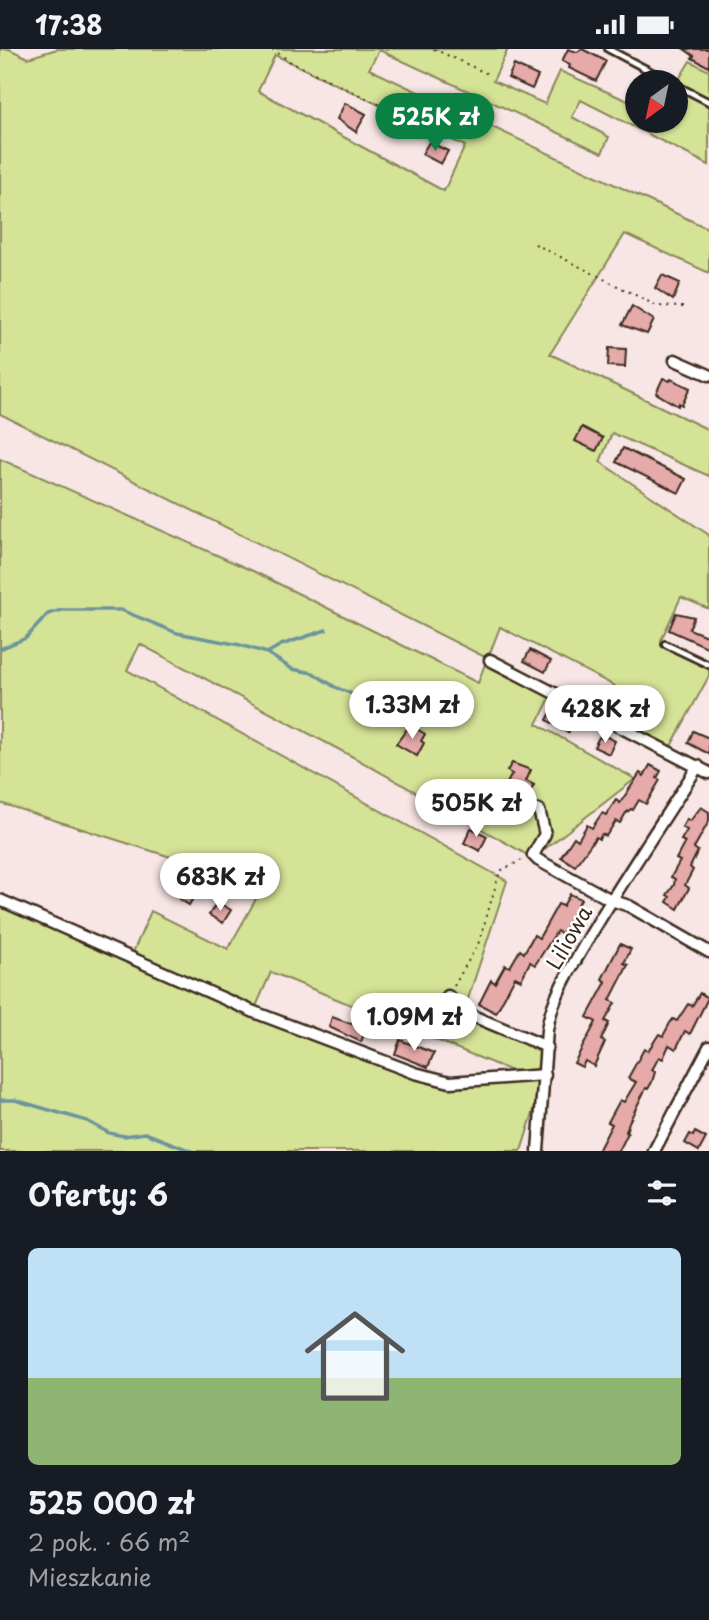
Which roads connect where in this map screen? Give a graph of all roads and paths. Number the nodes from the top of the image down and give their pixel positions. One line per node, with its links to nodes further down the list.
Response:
1 (272, 49): 8 (path)
2 (434, 49): 5 (path)
3 (608, 49): 4 (lane)
4 (648, 70)
5 (490, 75)
6 (688, 91): 7 (lane)
7 (709, 102)
8 (449, 138)
9 (535, 244): 10 (path)
10 (683, 307)
11 (676, 361): 12 (street)
12 (709, 375)
13 (665, 644): 15 (lane)
14 (490, 660): 16 (street)
15 (709, 665)
16 (698, 767): 17 (street); 21 (street, Liliowa)
17 (709, 773)
18 (539, 810): 19 (street)
19 (533, 855): 21 (street); 23 (path)
20 (0, 900): 26 (street)
21 (611, 900): 22 (street); 24 (street, Liliowa)
22 (709, 952)
23 (448, 996): 24 (street)
24 (547, 1047): 26 (street, Liliowa)
25 (709, 1047): 28 (street)
26 (545, 1075): 27 (street, Liliowa)
27 (538, 1151)
28 (654, 1151)

